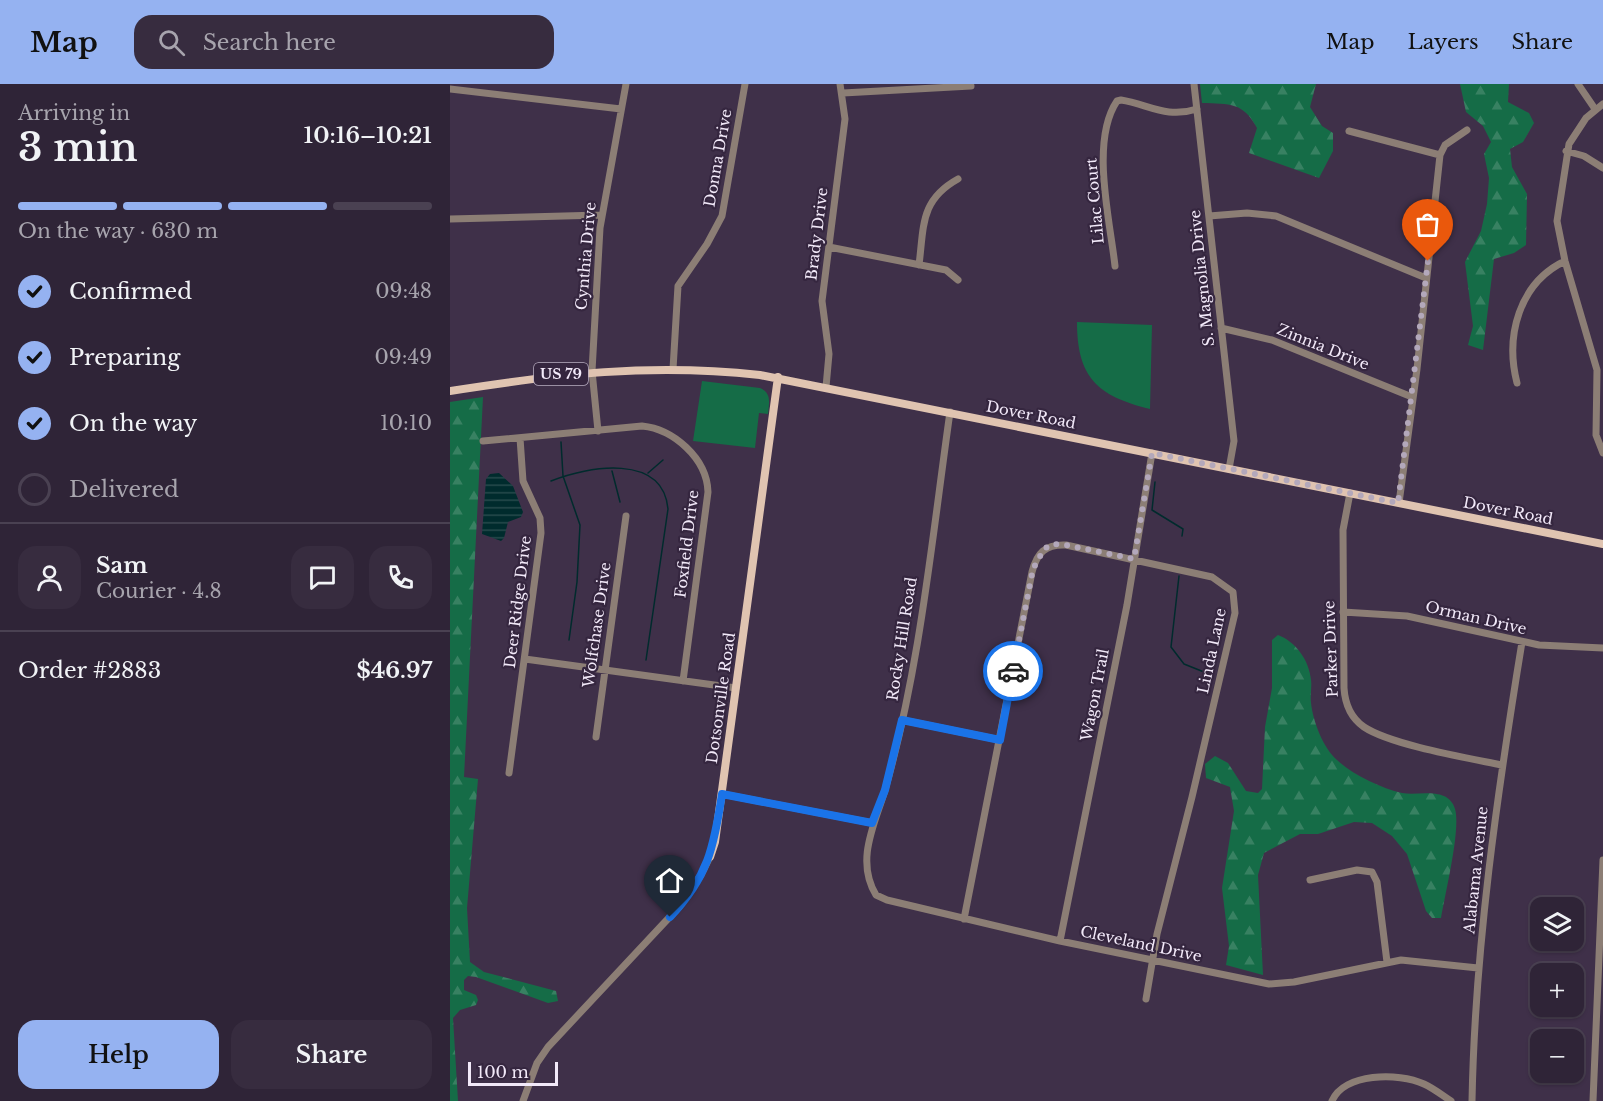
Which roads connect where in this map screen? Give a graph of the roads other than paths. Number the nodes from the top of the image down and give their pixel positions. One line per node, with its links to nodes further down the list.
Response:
1 (626, 84): 12 (street, Cynthia Drive)
2 (745, 84): 29 (street, Donna Drive)
3 (840, 84): 8 (street, Brady Drive)
4 (1194, 84): 10 (street, S. Magnolia Drive)
5 (1578, 84): 11 (street)
6 (971, 86): 8 (street)
7 (450, 89): 12 (street)
8 (843, 93): 22 (street, Brady Drive)
9 (1603, 104): 11 (street)
10 (1197, 109): 20 (street, S. Magnolia Drive); 25 (street, Lilac Court)
11 (1595, 109): 15 (street)
12 (621, 110): 19 (street, Cynthia Drive)
13 (1467, 130): 16 (street)
14 (1349, 131): 16 (street)
15 (1566, 151): 17 (street); 23 (street)
16 (1440, 155): 26 (street)
17 (1603, 168)
18 (958, 179): 24 (street)
19 (601, 215): 21 (street); 30 (street, Cynthia Drive)
20 (1209, 216): 26 (street); 28 (street, S. Magnolia Drive)
21 (450, 219)
22 (829, 247): 24 (street); 33 (street, Brady Drive)
23 (1565, 261): 32 (street); 41 (street)
24 (919, 265): 27 (street)
25 (1115, 266)
26 (1426, 278): 35 (street)
27 (958, 280)
28 (1221, 328): 35 (street, Zinnia Drive); 42 (street, S. Magnolia Drive)
29 (673, 369): 30 (main road, Dover Road / US 79); 31 (main road, Dover Road / US 79)
30 (592, 371): 34 (main road, Dover Road / US 79); 37 (street, Cynthia Drive)
31 (778, 377): 33 (main road, Dover Road / US 79); 54 (main road, Dotsonville Road)
32 (1517, 383)
33 (826, 387): 36 (main road, Dover Road / US 79)
34 (450, 391)
35 (1412, 397): 44 (street)
36 (950, 412): 40 (main road, Dover Road / US 79); 55 (street, Rocky Hill Road)
37 (598, 431): 38 (street, Foxfield Drive); 53 (street, Foxfield Drive)
38 (520, 438): 39 (street, Foxfield Drive); 51 (street, Deer Ridge Drive)
39 (483, 441)
40 (1152, 453): 42 (main road, Dover Road / US 79); 47 (street, Wagon Trail)
41 (1603, 453)
42 (1229, 469): 43 (main road, Dover Road / US 79)
43 (1350, 493): 44 (main road, Dover Road / US 79); 48 (street, Parker Drive)
44 (1398, 503): 46 (main road, Dover Road / US 79)
45 (626, 516): 52 (street, Wolfchase Drive)
46 (1603, 544)
47 (1134, 559): 57 (street, Linda Lane); 66 (street, Wagon Trail); 68 (street, Linda Lane)
48 (1343, 612): 49 (street, Orman Drive); 58 (street, Parker Drive)
49 (1522, 642): 50 (street, Orman Drive); 58 (street, Alabama Avenue)
50 (1603, 648)
51 (525, 659): 52 (street); 59 (street, Deer Ridge Drive)
52 (605, 671): 53 (street); 56 (street, Wolfchase Drive)
53 (683, 681): 54 (street)
54 (736, 688): 60 (main road, Dotsonville Road)
55 (902, 720): 57 (street); 61 (street, Rocky Hill Road)
56 (596, 737)
57 (1000, 740): 65 (street, Linda Lane)
58 (1502, 765): 70 (street, Alabama Avenue)
59 (509, 773)
60 (722, 794): 61 (street); 62 (main road, Dotsonville Road)
61 (872, 823): 65 (street, Cleveland Drive)
62 (710, 857): 74 (street, Dotsonville Road)
63 (1603, 860): 67 (street)
64 (1310, 880): 69 (street)
65 (964, 919): 66 (street, Cleveland Drive)
66 (1060, 941): 68 (street, Cleveland Drive)
67 (1600, 948): 72 (street)
68 (1153, 961): 69 (street, Cleveland Drive); 71 (street, Linda Lane)
69 (1387, 962): 70 (street, Cleveland Drive)
70 (1478, 968): 77 (street, Alabama Avenue)
71 (1146, 999)
72 (1595, 1069): 73 (street); 78 (street)
73 (1603, 1069)
74 (523, 1101)
75 (1332, 1101): 76 (street)
76 (1451, 1101)
77 (1472, 1101)
78 (1593, 1101)

